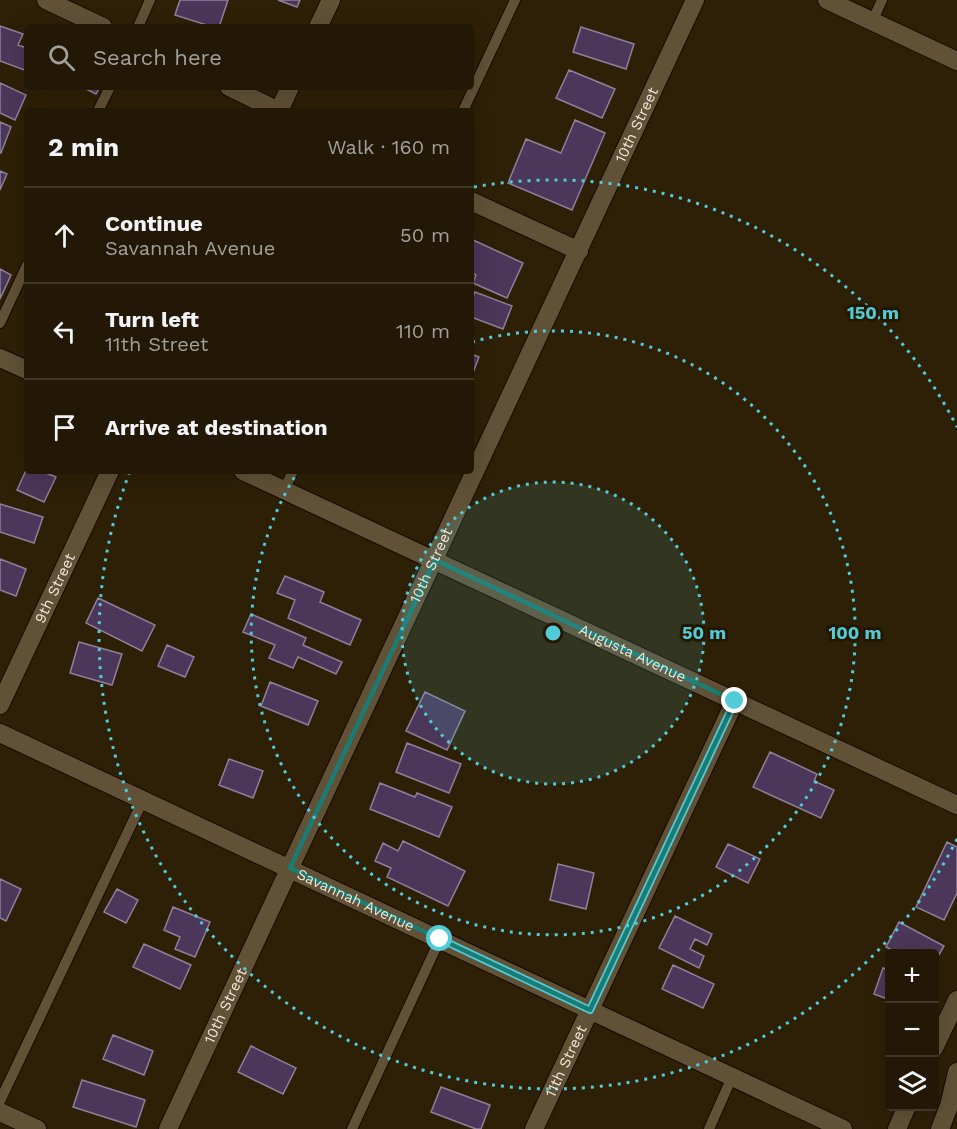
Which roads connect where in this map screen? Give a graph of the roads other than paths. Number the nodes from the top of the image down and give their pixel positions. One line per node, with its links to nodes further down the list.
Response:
1 (46, 0): 9 (street)
2 (150, 0): 10 (lane)
3 (331, 0): 11 (street)
4 (515, 0): 13 (lane)
5 (695, 0): 23 (street, 10th Street)
6 (827, 0): 8 (street)
7 (882, 0): 8 (lane)
8 (872, 22): 12 (street)
9 (98, 24)
10 (139, 24)
11 (319, 24)
12 (957, 62)
13 (474, 88)
14 (108, 90): 18 (lane)
15 (235, 90): 19 (street)
16 (289, 90): 20 (street)
17 (473, 90): 21 (lane)
18 (100, 108)
19 (273, 108)
20 (280, 108)
21 (464, 108)
22 (474, 202): 23 (street)
23 (579, 252): 32 (street, 10th Street)
24 (24, 271): 25 (lane)
25 (0, 323)
26 (0, 358): 27 (street)
27 (24, 369)
28 (109, 474): 34 (street, 9th Street)
29 (249, 474): 31 (street, Augusta Avenue)
30 (292, 474): 31 (lane)
31 (284, 490): 32 (street, Augusta Avenue)
32 (435, 560): 33 (street, Augusta Avenue); 38 (street, 10th Street)
33 (735, 701): 37 (street, Augusta Avenue); 41 (street, 11th Street)
34 (0, 705)
35 (0, 733): 36 (street, Savannah Avenue)
36 (143, 800): 38 (street, Savannah Avenue); 45 (lane)
37 (957, 805)
38 (290, 868): 39 (street, Savannah Avenue); 49 (street, 10th Street)
39 (440, 939): 41 (street, Savannah Avenue); 50 (lane)
40 (957, 1000): 42 (street)
41 (590, 1010): 44 (street, Savannah Avenue); 51 (street, 11th Street)
42 (939, 1038)
43 (957, 1071): 55 (street)
44 (732, 1077): 52 (lane); 53 (street, Savannah Avenue)
45 (0, 1101)
46 (905, 1111): 54 (street)
47 (0, 1112): 48 (street)
48 (37, 1129)
49 (168, 1129)
50 (352, 1129)
51 (534, 1129)
52 (710, 1129)
53 (843, 1129)
54 (897, 1129)
55 (940, 1129)

